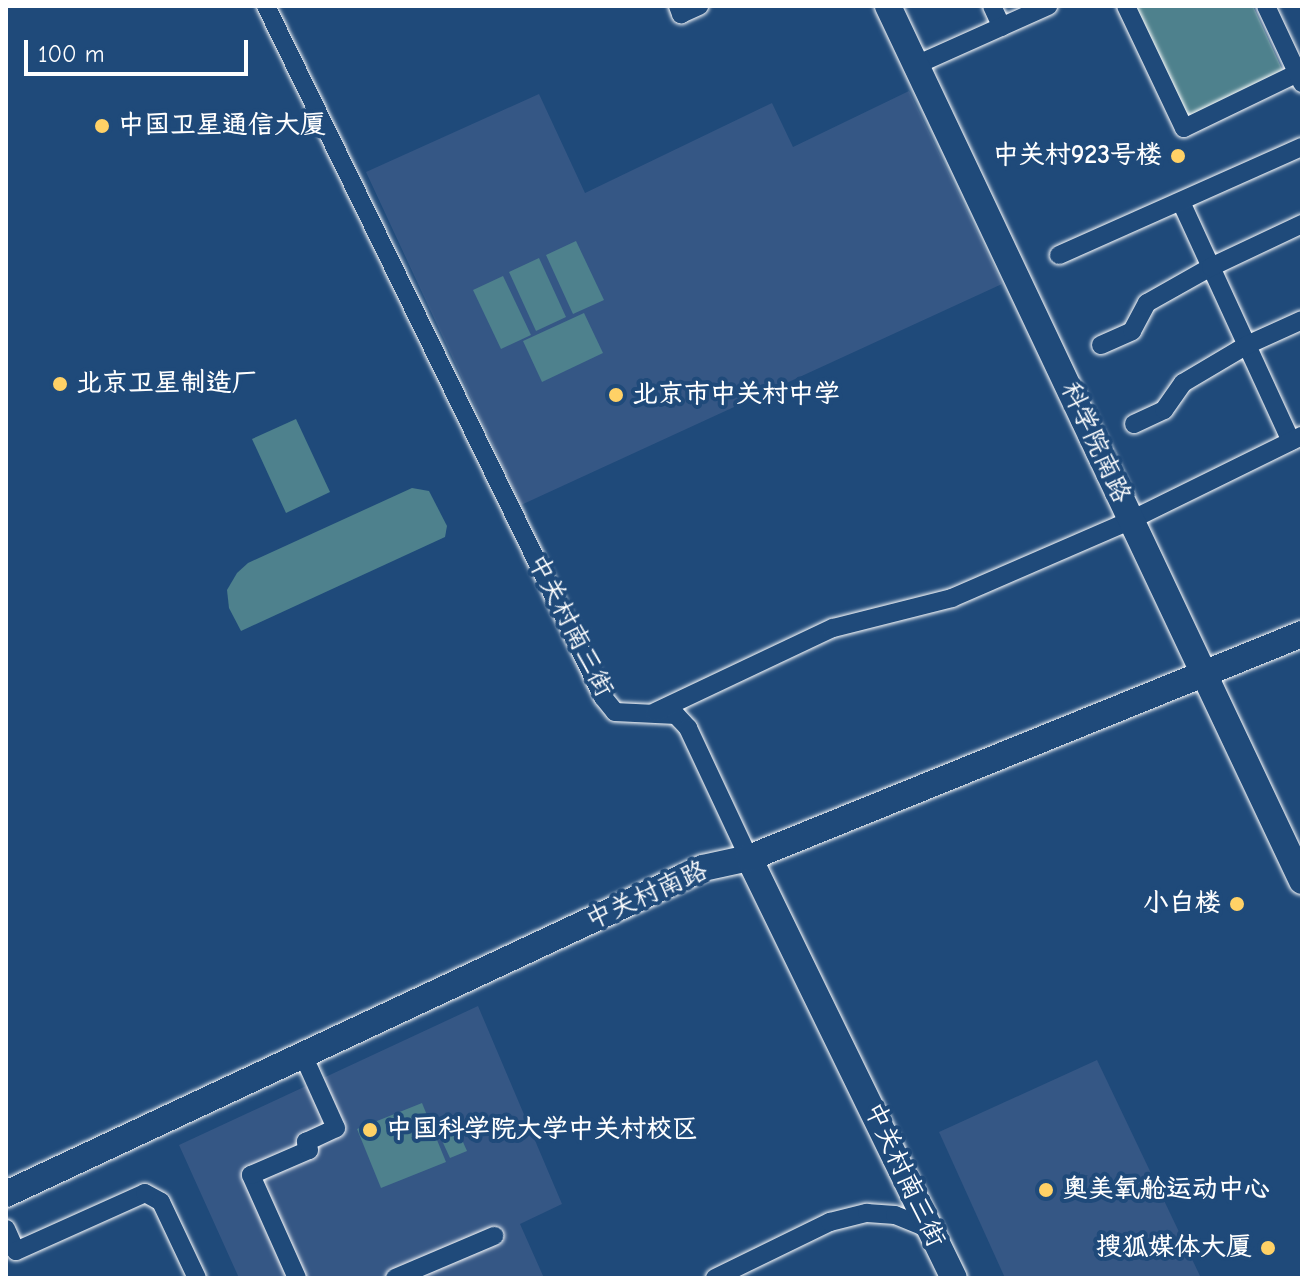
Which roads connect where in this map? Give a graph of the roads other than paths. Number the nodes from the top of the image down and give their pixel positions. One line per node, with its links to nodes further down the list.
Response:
1 (266, 6): 25 (street, 中关村南三街)
2 (678, 6): 3 (street)
3 (699, 6)
4 (888, 6): 10 (street, 科学院南路)
5 (992, 6): 9 (street)
6 (1048, 6): 9 (street)
7 (1126, 6): 11 (street)
8 (1266, 6): 11 (street)
9 (1002, 27): 10 (street)
10 (916, 65): 22 (street, 科学院南路)
11 (1300, 78)
12 (1302, 147): 13 (street)
13 (1181, 202): 15 (street); 16 (street)
14 (1302, 224): 16 (street)
15 (1059, 255)
16 (1211, 267): 18 (street); 19 (street)
17 (1302, 320): 19 (street)
18 (1101, 345)
19 (1247, 345): 20 (street); 21 (street)
20 (1134, 424)
21 (1297, 438): 22 (street)
22 (1131, 520): 24 (street, 科学院南路); 25 (street)
23 (1302, 634): 24 (street, 中关村南路)
24 (1204, 674): 26 (street, 中关村南路); 27 (street, 科学院南路)
25 (655, 712): 26 (street, 中关村南三街)
26 (749, 858): 28 (street, 中关村南路); 30 (street, 中关村南三街)
27 (1302, 881)
28 (303, 1055): 29 (street, 中关村南路); 35 (street)
29 (6, 1194)
30 (928, 1228): 37 (street); 38 (street, 中关村南三街)
31 (6, 1229): 33 (street)
32 (494, 1236): 36 (street)
33 (11, 1254): 34 (street)
34 (197, 1278)
35 (297, 1278)
36 (395, 1278)
37 (715, 1278)
38 (954, 1278)

